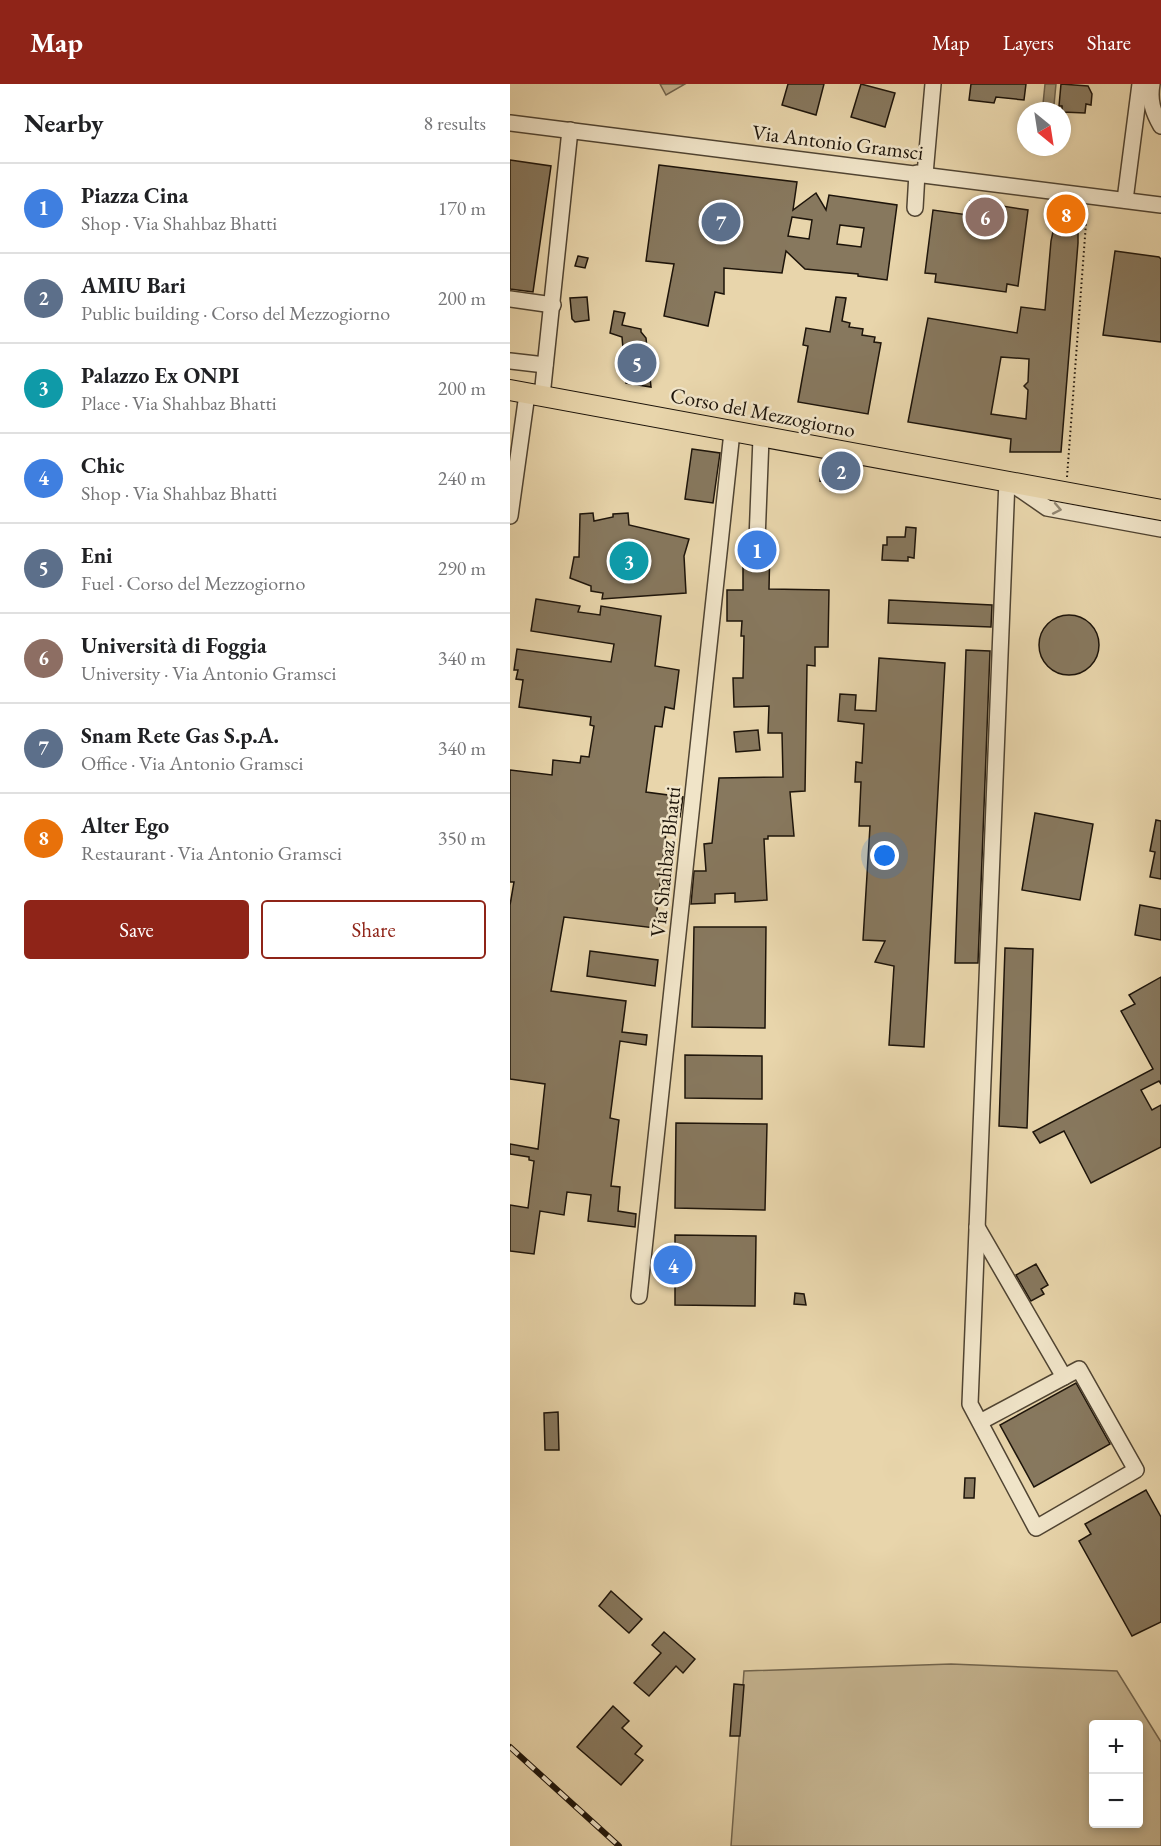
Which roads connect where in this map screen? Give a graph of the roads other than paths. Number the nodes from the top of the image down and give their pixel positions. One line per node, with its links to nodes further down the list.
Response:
1 (933, 84): 7 (street)
2 (1140, 84): 8 (street)
3 (1152, 84): 5 (street)
4 (510, 123): 6 (street, Via Antonio Gramsci)
5 (1161, 126)
6 (570, 130): 7 (street, Via Antonio Gramsci); 12 (street)
7 (921, 173): 8 (street, Via Antonio Gramsci); 10 (street)
8 (1125, 200): 9 (street, Via Antonio Gramsci)
9 (1161, 205)
10 (915, 208)
11 (510, 299): 12 (street)
12 (553, 305): 14 (street)
13 (510, 361): 14 (street)
14 (545, 365): 15 (street)
15 (526, 393): 16 (main road, Corso del Mezzogiorno); 20 (street)
16 (732, 432): 17 (main road, Corso del Mezzogiorno); 24 (street, Via Shahbaz Bhatti)
17 (761, 438): 18 (main road, Corso del Mezzogiorno); 22 (street)
18 (1008, 480): 19 (main road, Corso del Mezzogiorno); 21 (street, Corso del Mezzogiorno, one-way to 21); 23 (street)
19 (1161, 510)
20 (510, 516)
21 (1161, 529)
22 (757, 540)
23 (977, 1227): 25 (street); 26 (street)
24 (639, 1296)
25 (1064, 1377): 26 (street); 26 (street)
26 (980, 1422)

